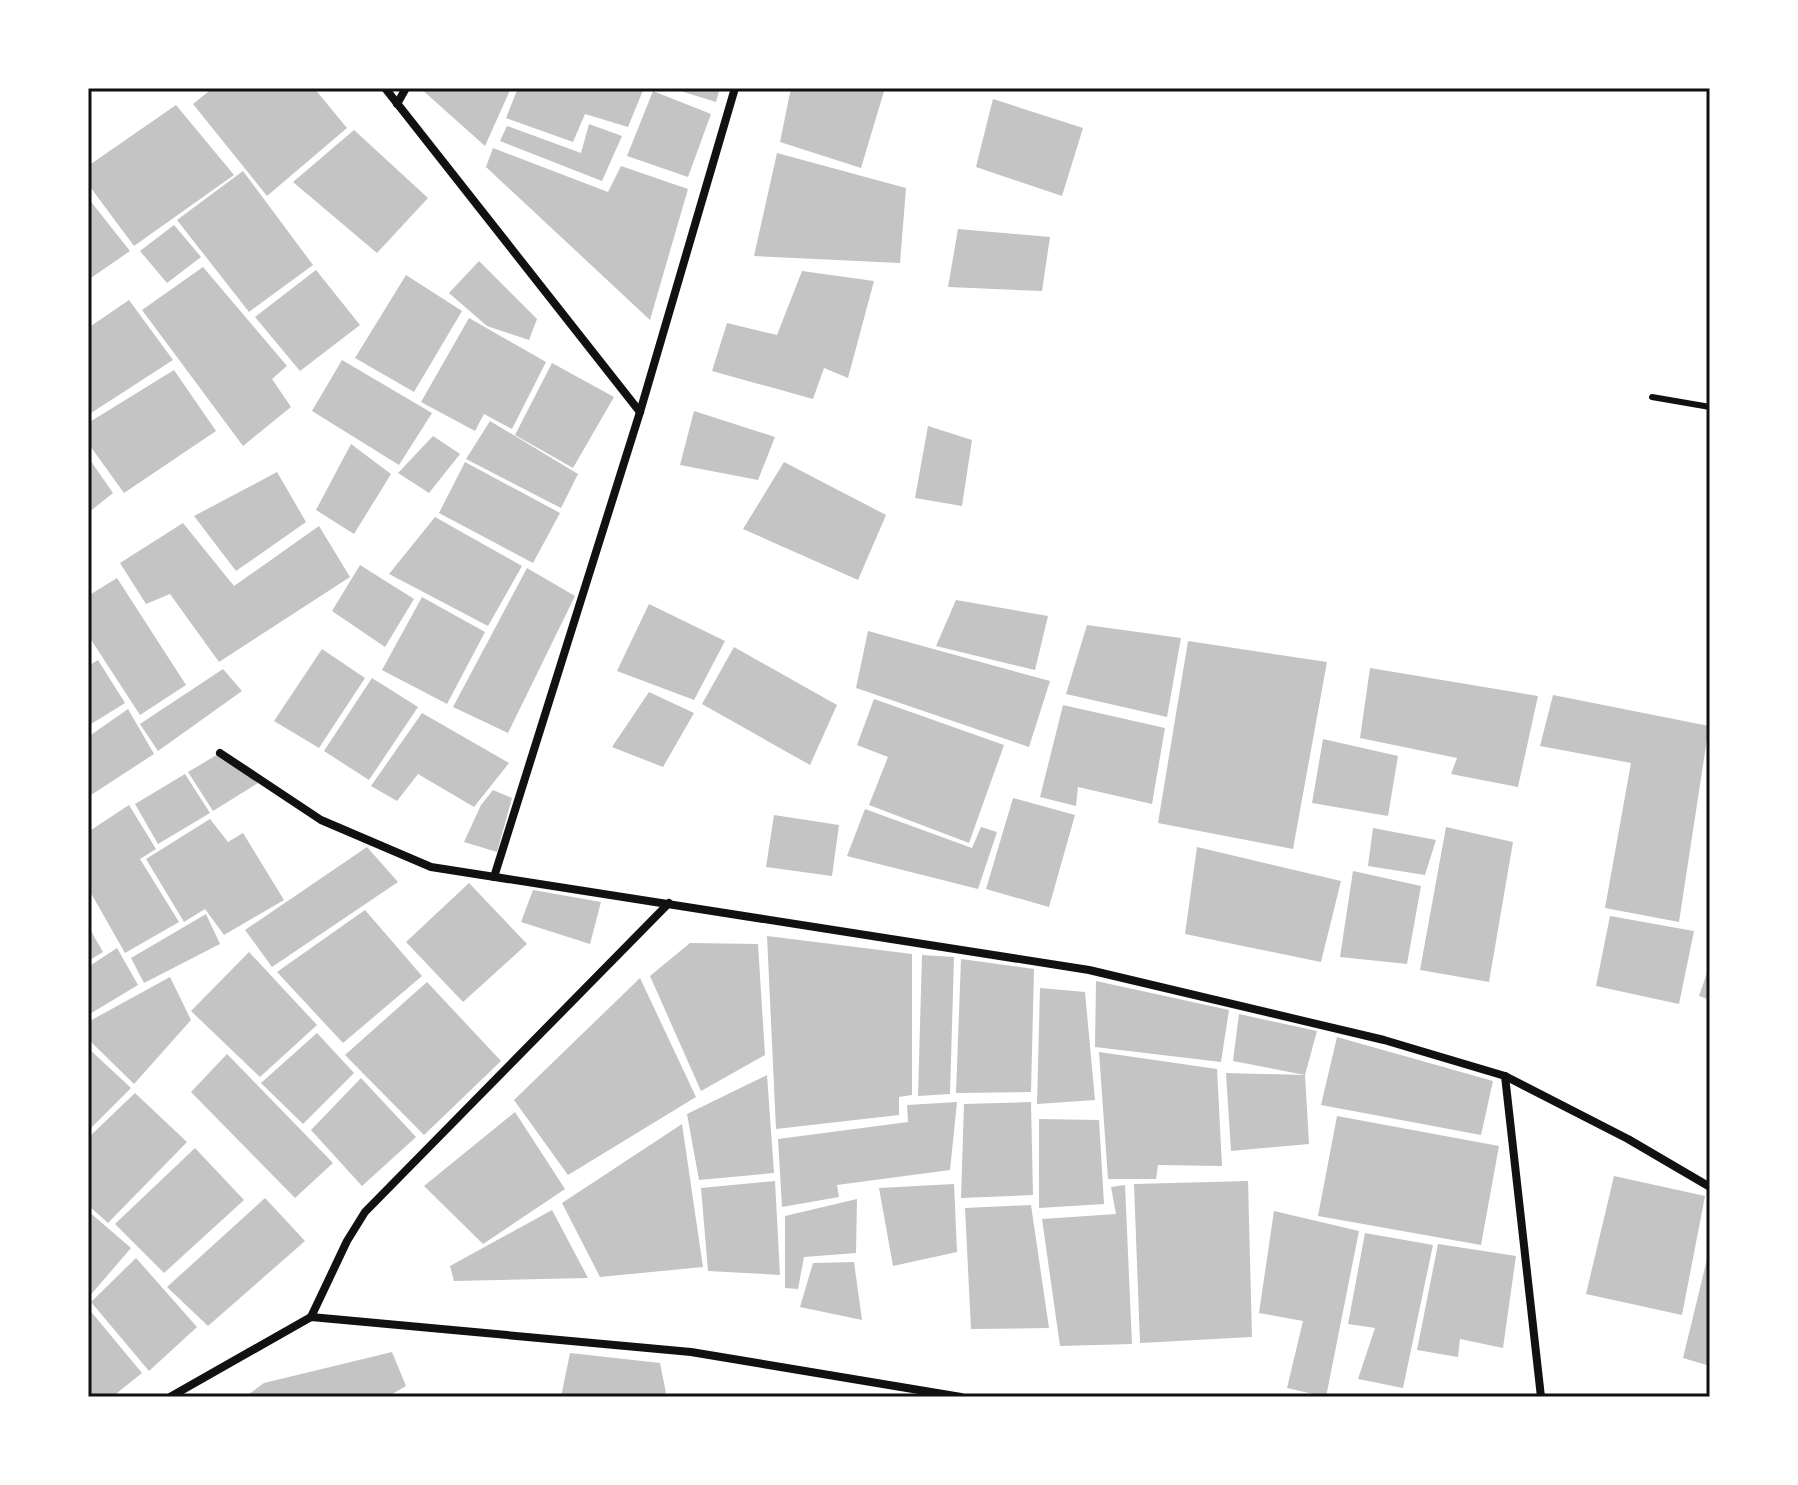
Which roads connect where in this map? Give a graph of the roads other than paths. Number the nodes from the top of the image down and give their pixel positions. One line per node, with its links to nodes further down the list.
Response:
1 (385, 88): 4 (street)
2 (406, 88): 4 (street)
3 (735, 88): 7 (street)
4 (397, 104): 7 (street)
5 (1652, 397): 6 (lane)
6 (1710, 407)
7 (640, 412): 9 (street)
8 (220, 753): 9 (street)
9 (494, 877): 10 (street)
10 (669, 903): 11 (street); 13 (street)
11 (1505, 1076): 12 (street); 16 (street)
12 (1710, 1187)
13 (311, 1317): 14 (street); 15 (street)
14 (170, 1397)
15 (961, 1397)
16 (1541, 1397)

